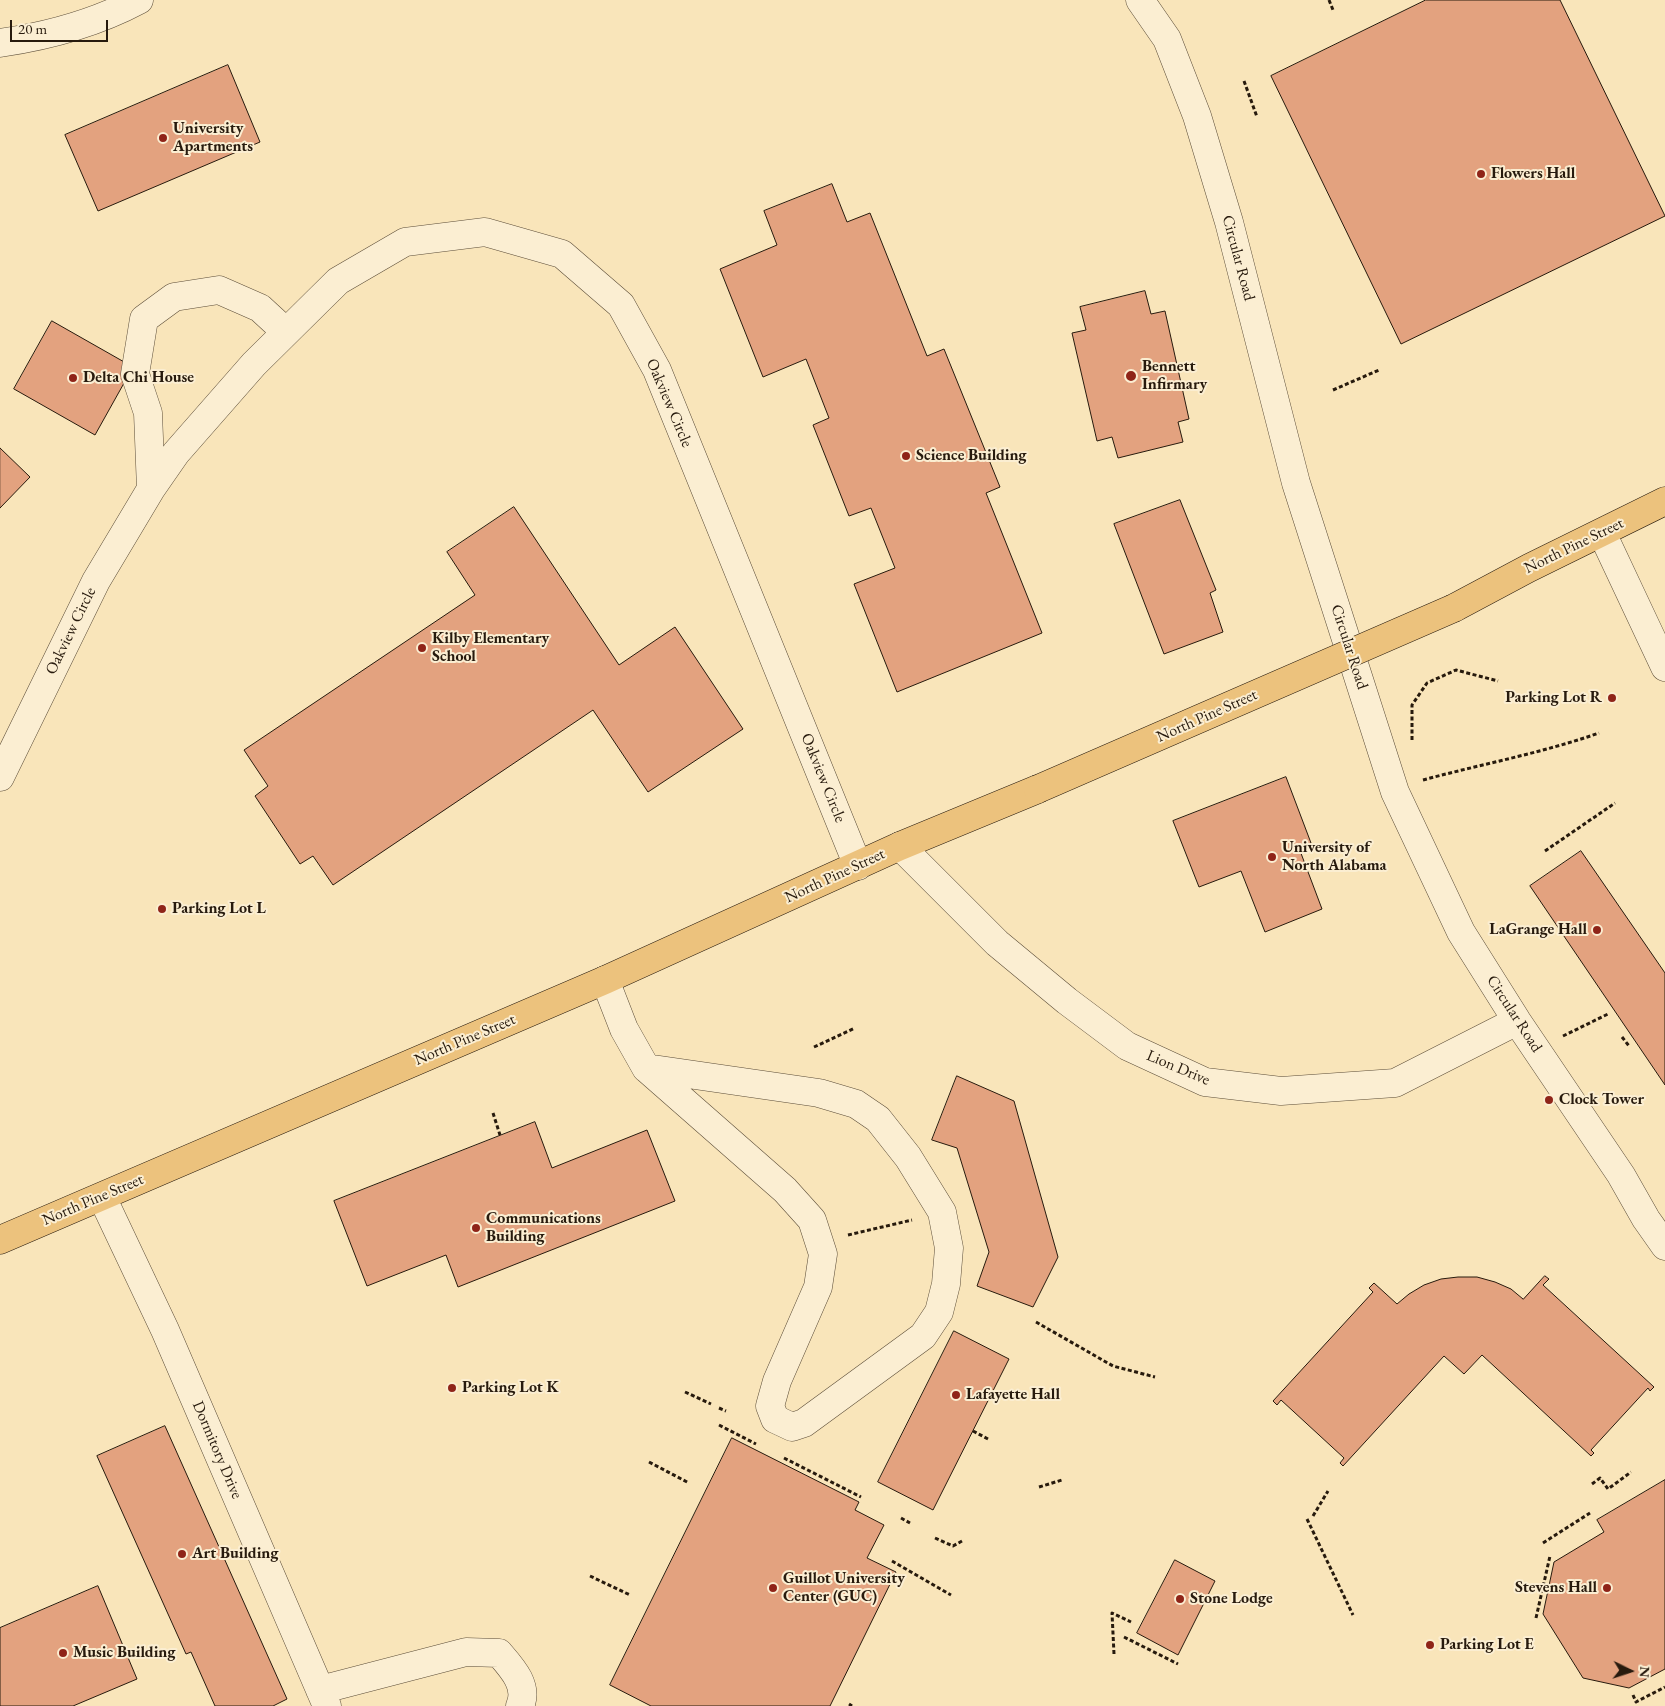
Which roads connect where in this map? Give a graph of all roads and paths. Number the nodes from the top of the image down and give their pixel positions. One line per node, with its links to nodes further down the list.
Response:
1 (139, 0): 5 (street)
2 (1140, 0): 26 (street, Circular Road)
3 (1329, 0): 4 (path)
4 (1333, 10)
5 (0, 43)
6 (1244, 81): 7 (path)
7 (1257, 117)
8 (286, 332): 11 (street, Oakview Circle); 11 (street); 23 (street, Oakview Circle)
9 (1379, 370): 10 (path)
10 (1333, 390)
11 (151, 489): 18 (street, Oakview Circle)
12 (1665, 501): 13 (main road, North Pine Street)
13 (1602, 533): 14 (street); 21 (main road, North Pine Street, bridge)
14 (1665, 667)
15 (1498, 681): 17 (path)
16 (1599, 733): 19 (path)
17 (1412, 748)
18 (0, 777)
19 (1423, 780)
20 (1616, 803): 22 (path)
21 (900, 846): 23 (main road, North Pine Street); 26 (street, Lion Drive)
22 (1544, 851)
23 (858, 866): 24 (main road, North Pine Street)
24 (605, 980): 32 (street); 35 (main road, North Pine Street)
25 (1608, 1014): 29 (path)
26 (1517, 1020): 39 (street, Circular Road)
27 (855, 1028): 31 (path)
28 (1622, 1037): 30 (path)
29 (1558, 1039)
30 (1629, 1046)
31 (814, 1047)
32 (646, 1068): 32 (street)
33 (493, 1113): 34 (path)
34 (500, 1135)
35 (102, 1197): 38 (main road, North Pine Street); 80 (street, Dormitory Drive)
36 (922, 1218): 37 (path)
37 (841, 1237)
38 (0, 1240)
39 (1665, 1246)
40 (1036, 1322): 41 (path)
41 (1155, 1377)
42 (685, 1392): 43 (path)
43 (710, 1404)
44 (720, 1408): 45 (path)
45 (726, 1411)
46 (719, 1425): 49 (path)
47 (973, 1430): 48 (path)
48 (988, 1439)
49 (764, 1448)
50 (782, 1456): 58 (path)
51 (648, 1462): 54 (path)
52 (1632, 1472): 55 (path)
53 (1062, 1480): 56 (path)
54 (689, 1482)
55 (1592, 1484)
56 (1039, 1487)
57 (1328, 1492): 60 (path)
58 (862, 1497)
59 (1590, 1513): 66 (path)
60 (1313, 1516)
61 (901, 1518): 63 (path)
62 (1307, 1520): 72 (path)
63 (910, 1523)
64 (935, 1538): 65 (path)
65 (962, 1541)
66 (1543, 1543)
67 (1550, 1556): 73 (path)
68 (892, 1561): 71 (path)
69 (590, 1576): 70 (path)
70 (630, 1595)
71 (951, 1596)
72 (1353, 1615)
73 (1536, 1618)
74 (1131, 1622): 76 (path)
75 (1124, 1636): 77 (path)
76 (1114, 1654)
77 (1178, 1664)
78 (1665, 1687): 79 (path)
79 (1633, 1695)
80 (323, 1698): 81 (street)
81 (520, 1706)

